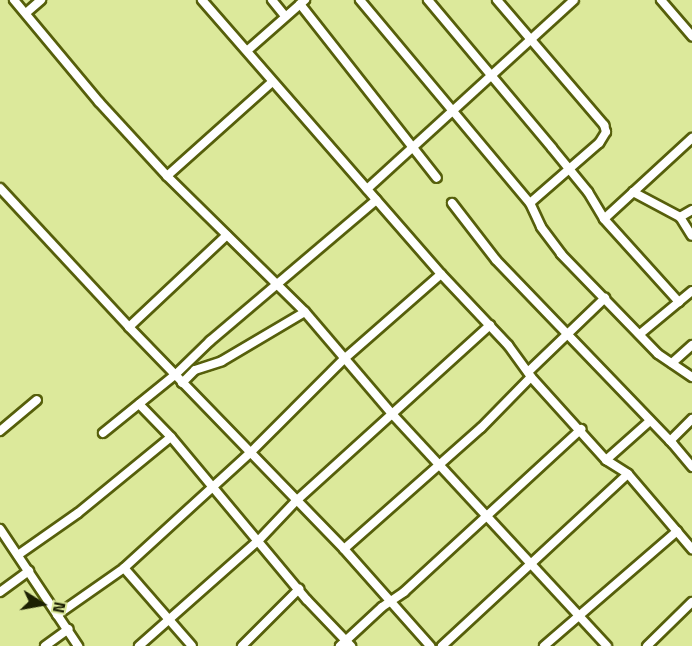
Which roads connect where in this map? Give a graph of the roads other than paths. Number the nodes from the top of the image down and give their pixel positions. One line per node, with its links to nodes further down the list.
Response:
1 (14, 0): 11 (street)
2 (41, 0): 11 (street)
3 (202, 0): 15 (street)
4 (272, 0): 12 (street)
5 (360, 0): 18 (street)
6 (428, 0): 16 (street)
7 (497, 0): 14 (street)
8 (661, 0): 13 (street)
9 (570, 1): 14 (street)
10 (303, 2): 12 (street); 20 (street)
11 (26, 13): 22 (street)
12 (285, 16): 15 (street)
13 (692, 36)
14 (532, 38): 16 (street); 21 (street)
15 (248, 50): 17 (street)
16 (491, 75): 18 (street); 21 (street)
17 (272, 82): 22 (street); 25 (street)
18 (451, 112): 20 (street); 29 (street)
19 (692, 138): 26 (street)
20 (413, 146): 23 (street); 25 (street)
21 (570, 170): 29 (street); 32 (street)
22 (167, 176): 33 (street)
23 (437, 178)
24 (0, 188): 42 (street)
25 (367, 189): 27 (street)
26 (633, 192): 31 (street); 32 (street)
27 (376, 200): 35 (street); 36 (street)
28 (452, 203): 43 (street)
29 (530, 203): 38 (street)
30 (692, 210): 31 (street)
31 (680, 217): 34 (street)
32 (604, 219): 39 (street)
33 (227, 235): 36 (street); 42 (street)
34 (692, 236)
35 (441, 274): 41 (street); 46 (street)
36 (276, 284): 40 (street); 49 (street)
37 (692, 291): 39 (street)
38 (605, 298): 43 (street); 44 (street)
39 (680, 302): 44 (street)
40 (305, 312): 46 (street); 51 (street)
41 (490, 324): 48 (street); 54 (street)
42 (129, 327): 49 (street)
43 (567, 334): 48 (street); 56 (street)
44 (640, 334): 47 (street)
45 (692, 345): 47 (street)
46 (344, 359): 54 (street); 62 (street)
47 (672, 363): 50 (street)
48 (530, 374): 57 (street); 64 (street)
49 (175, 375): 51 (street); 53 (street)
50 (692, 377)
51 (182, 383): 62 (street)
52 (37, 400): 58 (street)
53 (139, 404): 59 (street); 60 (street)
54 (393, 415): 64 (street); 68 (street)
55 (692, 419): 61 (street)
56 (650, 421): 61 (street); 63 (street)
57 (581, 429): 63 (street); 69 (street)
58 (0, 430)
59 (103, 433)
60 (171, 437): 67 (street); 75 (street)
61 (670, 441): 65 (street)
62 (251, 452): 67 (street); 68 (street)
63 (606, 460): 66 (street)
64 (441, 465): 69 (street); 73 (street)
65 (692, 467)
66 (628, 474): 71 (street); 76 (street)
67 (214, 487): 72 (street); 77 (street)
68 (296, 501): 72 (street); 73 (street)
69 (487, 514): 76 (street); 81 (street)
70 (0, 529): 75 (street)
71 (677, 531): 74 (street); 84 (street)
72 (259, 540): 79 (street); 85 (street)
73 (344, 549): 81 (street)
74 (692, 549)
75 (18, 555): 78 (street)
76 (532, 563): 84 (street); 94 (street)
77 (124, 568): 83 (street); 85 (street)
78 (29, 571): 80 (street); 83 (street)
79 (299, 589): 87 (street); 92 (street)
80 (0, 592)
81 (389, 602): 87 (street); 93 (street)
82 (692, 602): 97 (street)
83 (57, 615): 86 (street)
84 (576, 616): 95 (street); 96 (street)
85 (167, 619): 90 (street); 91 (street)
86 (68, 629): 88 (street); 89 (street)
87 (346, 644)
88 (45, 646)
89 (78, 646)
90 (139, 646)
91 (192, 646)
92 (242, 646)
93 (430, 646)
94 (442, 646)
95 (544, 646)
96 (607, 646)
97 (647, 646)

